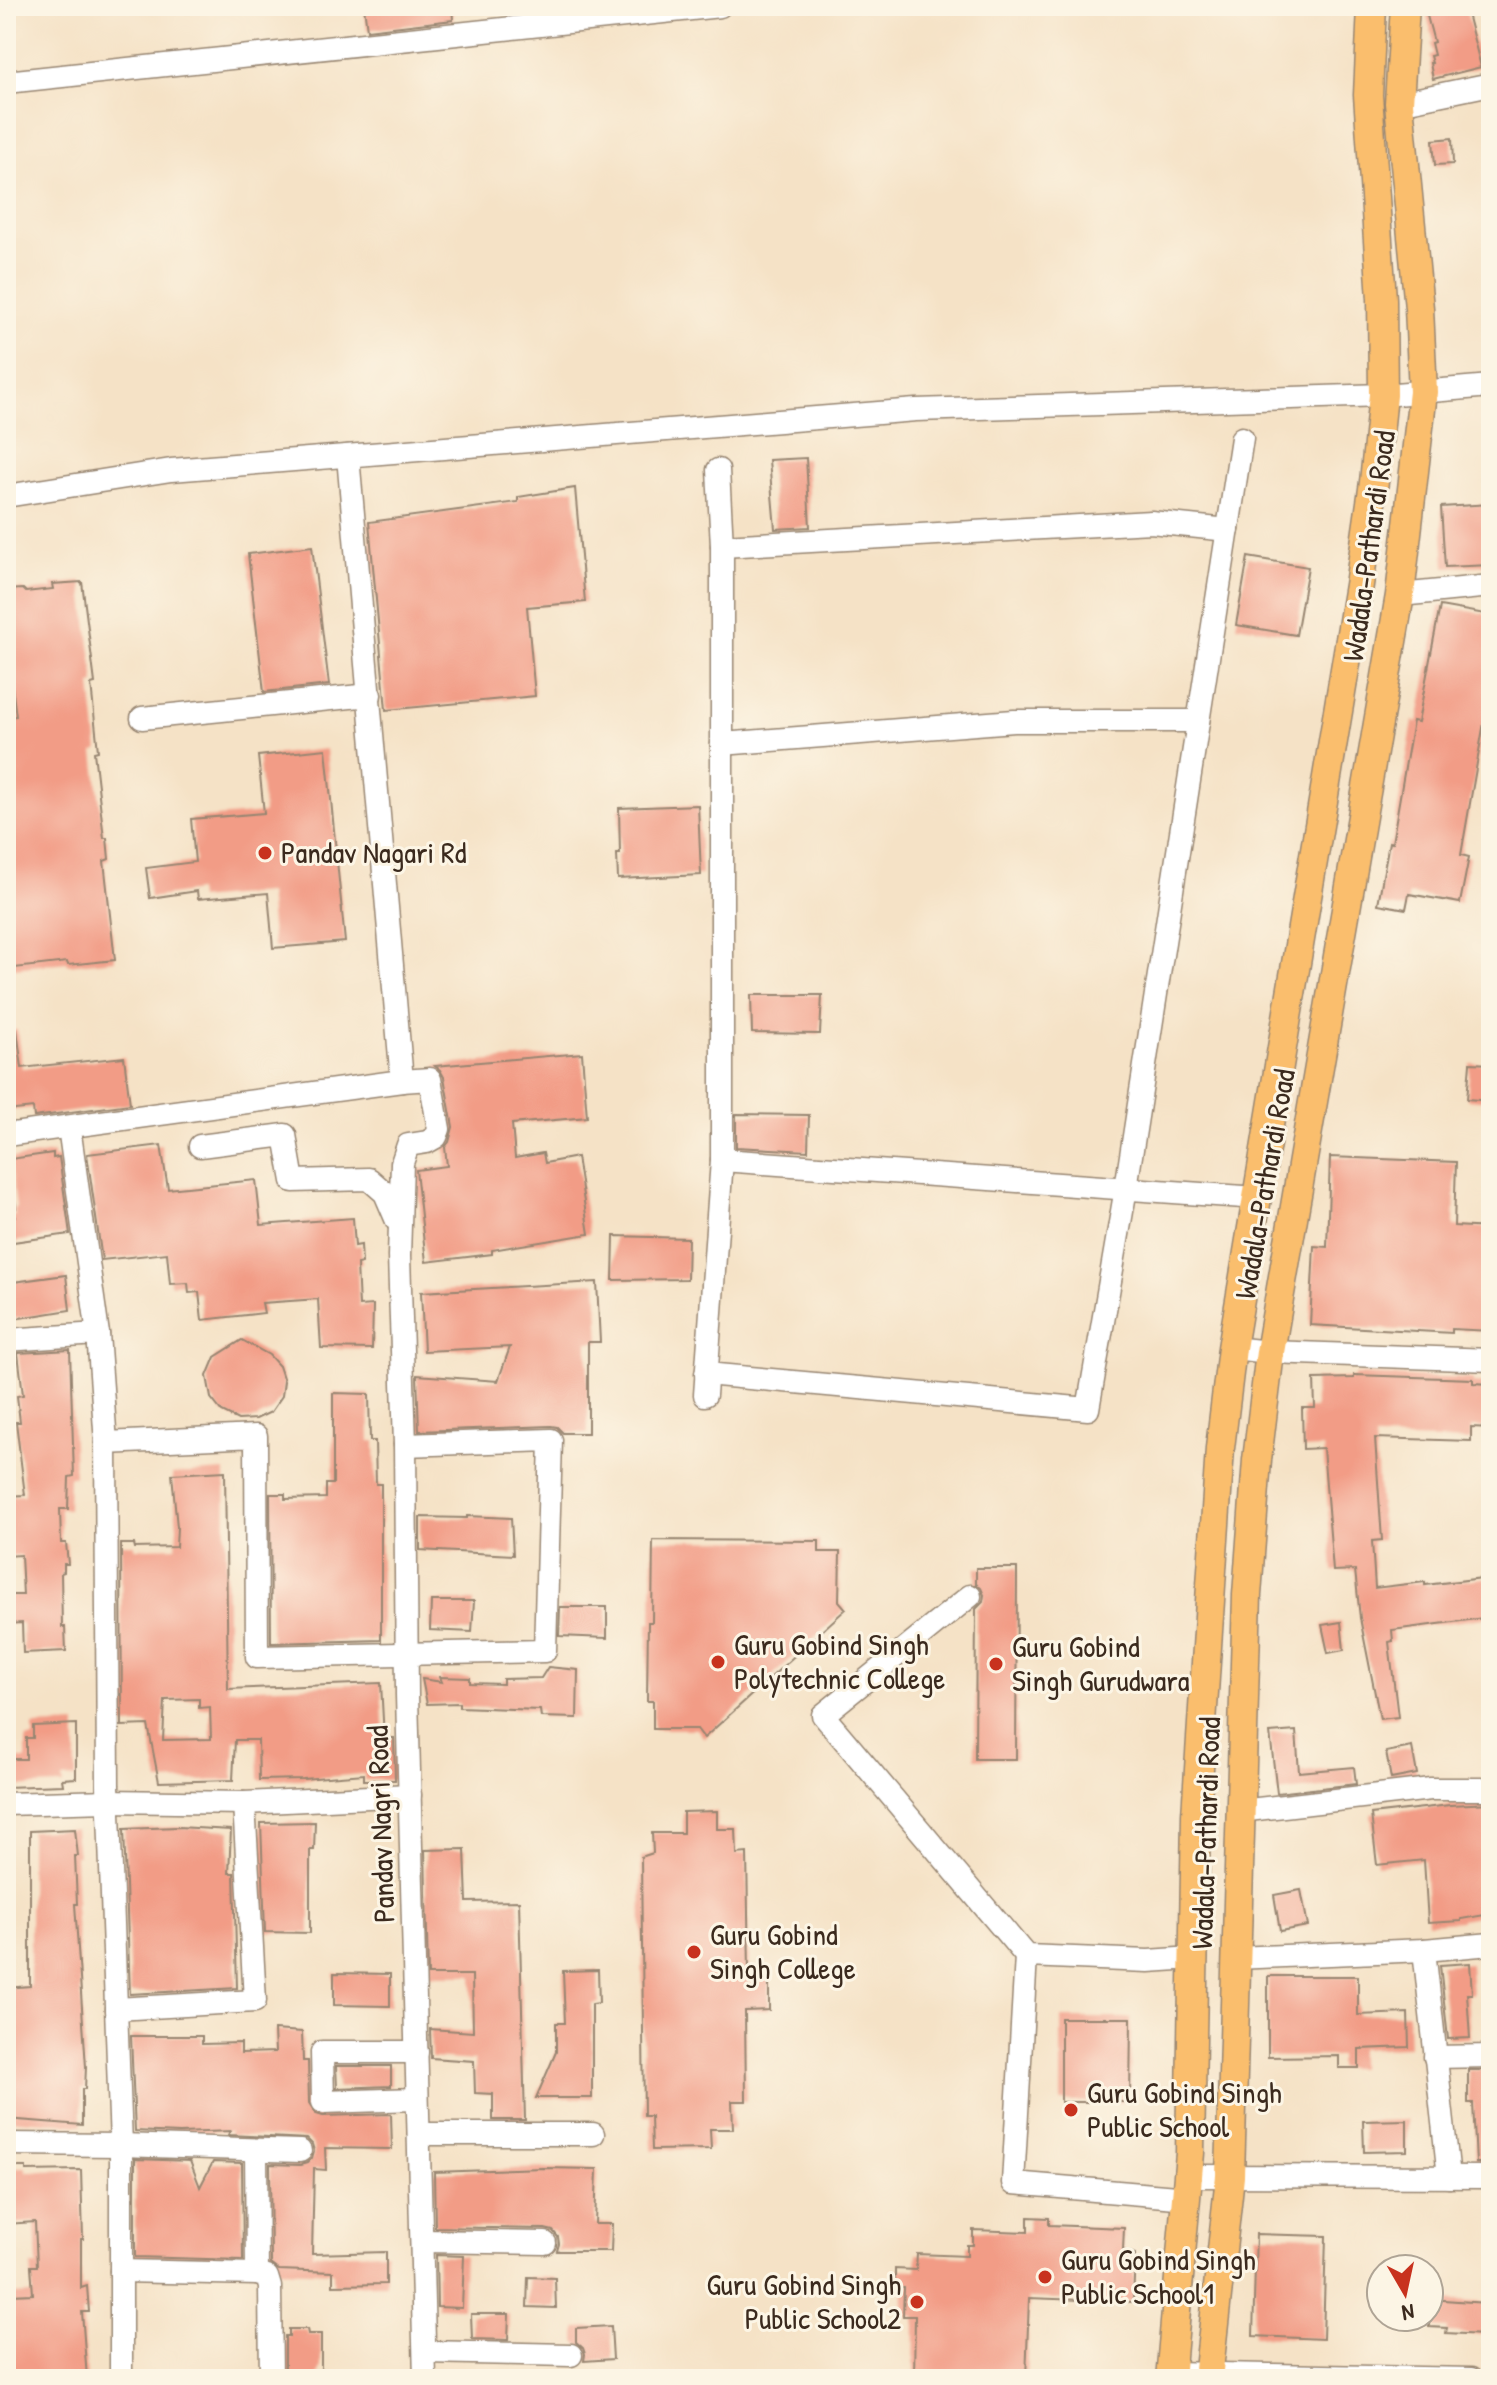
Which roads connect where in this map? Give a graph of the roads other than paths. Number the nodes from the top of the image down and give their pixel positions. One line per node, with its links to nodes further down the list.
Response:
1 (720, 6): 4 (street)
2 (1372, 6): 9 (main road, Wadala-Pathardi Road)
3 (1405, 6): 6 (main road, Wadala-Pathardi Road)
4 (6, 82)
5 (1491, 84): 6 (street)
6 (1399, 103): 8 (main road, Wadala-Pathardi Road)
7 (1491, 386): 8 (street)
8 (1423, 392): 9 (street); 17 (main road, Wadala-Pathardi Road)
9 (1383, 395): 11 (street); 28 (main road, Wadala-Pathardi Road)
10 (1242, 438): 14 (street)
11 (348, 456): 13 (street); 18 (street)
12 (718, 470): 15 (street)
13 (6, 496)
14 (1228, 530): 15 (street); 20 (street)
15 (722, 546): 21 (street)
16 (1491, 586): 17 (street)
17 (1400, 595): 33 (main road, Wadala-Pathardi Road)
18 (370, 695): 19 (street); 22 (street)
19 (142, 718)
20 (1198, 721): 21 (street); 27 (street)
21 (722, 744): 26 (street)
22 (402, 1081): 23 (street); 29 (street, Pandav Nagri Road)
23 (69, 1127): 24 (street); 30 (street)
24 (6, 1135)
25 (200, 1146): 29 (street)
26 (722, 1160): 27 (street); 27 (street)
27 (1126, 1188): 28 (street)
28 (1258, 1198): 32 (main road, Wadala-Pathardi Road)
29 (400, 1226): 36 (street, Pandav Nagri Road)
30 (98, 1334): 31 (street); 35 (street)
31 (6, 1340)
32 (1232, 1348): 33 (street); 48 (main road, Wadala-Pathardi Road)
33 (1270, 1352): 34 (street); 44 (main road, Wadala-Pathardi Road)
34 (1491, 1360)
35 (106, 1443): 38 (street); 41 (street)
36 (405, 1445): 38 (street, Pandav Nagri Road); 38 (street)
37 (970, 1596): 47 (street)
38 (406, 1653): 40 (street, Pandav Nagri Road)
39 (1491, 1789): 44 (street)
40 (410, 1795): 42 (street); 51 (street, Pandav Nagri Road)
41 (108, 1801): 42 (street); 43 (street); 50 (street)
42 (244, 1803): 50 (street)
43 (6, 1804)
44 (1240, 1811): 49 (main road, Wadala-Pathardi Road)
45 (1491, 1944): 46 (street)
46 (1424, 1950): 49 (street); 53 (street)
47 (1026, 1956): 48 (street); 64 (street)
48 (1193, 1958): 64 (main road, Wadala-Pathardi Road)
49 (1236, 1958): 61 (main road, Wadala-Pathardi Road)
50 (116, 2009): 58 (street)
51 (417, 2052): 54 (street, Pandav Nagri Road); 54 (street)
52 (1491, 2056): 53 (street)
53 (1435, 2057): 62 (street)
54 (417, 2099): 55 (street, Pandav Nagri Road)
55 (419, 2134): 56 (street); 65 (street, Pandav Nagri Road)
56 (593, 2134)
57 (6, 2144): 58 (street)
58 (121, 2145): 59 (street); 67 (street)
59 (256, 2150): 60 (street); 68 (street)
60 (300, 2151)
61 (1230, 2176): 62 (street); 64 (street); 72 (main road, Wadala-Pathardi Road)
62 (1449, 2177): 63 (street)
63 (1491, 2177)
64 (1188, 2187): 71 (main road, Wadala-Pathardi Road)
65 (422, 2241): 66 (street); 69 (street, Pandav Nagri Road)
66 (545, 2243)
67 (121, 2271): 68 (street); 73 (street)
68 (257, 2274): 74 (street)
69 (425, 2352): 70 (street); 75 (street, Pandav Nagri Road)
70 (571, 2355)
71 (1171, 2376): 72 (street)
72 (1208, 2377): 76 (street)
73 (121, 2379)
74 (271, 2379)
75 (425, 2379)
76 (1471, 2379)

